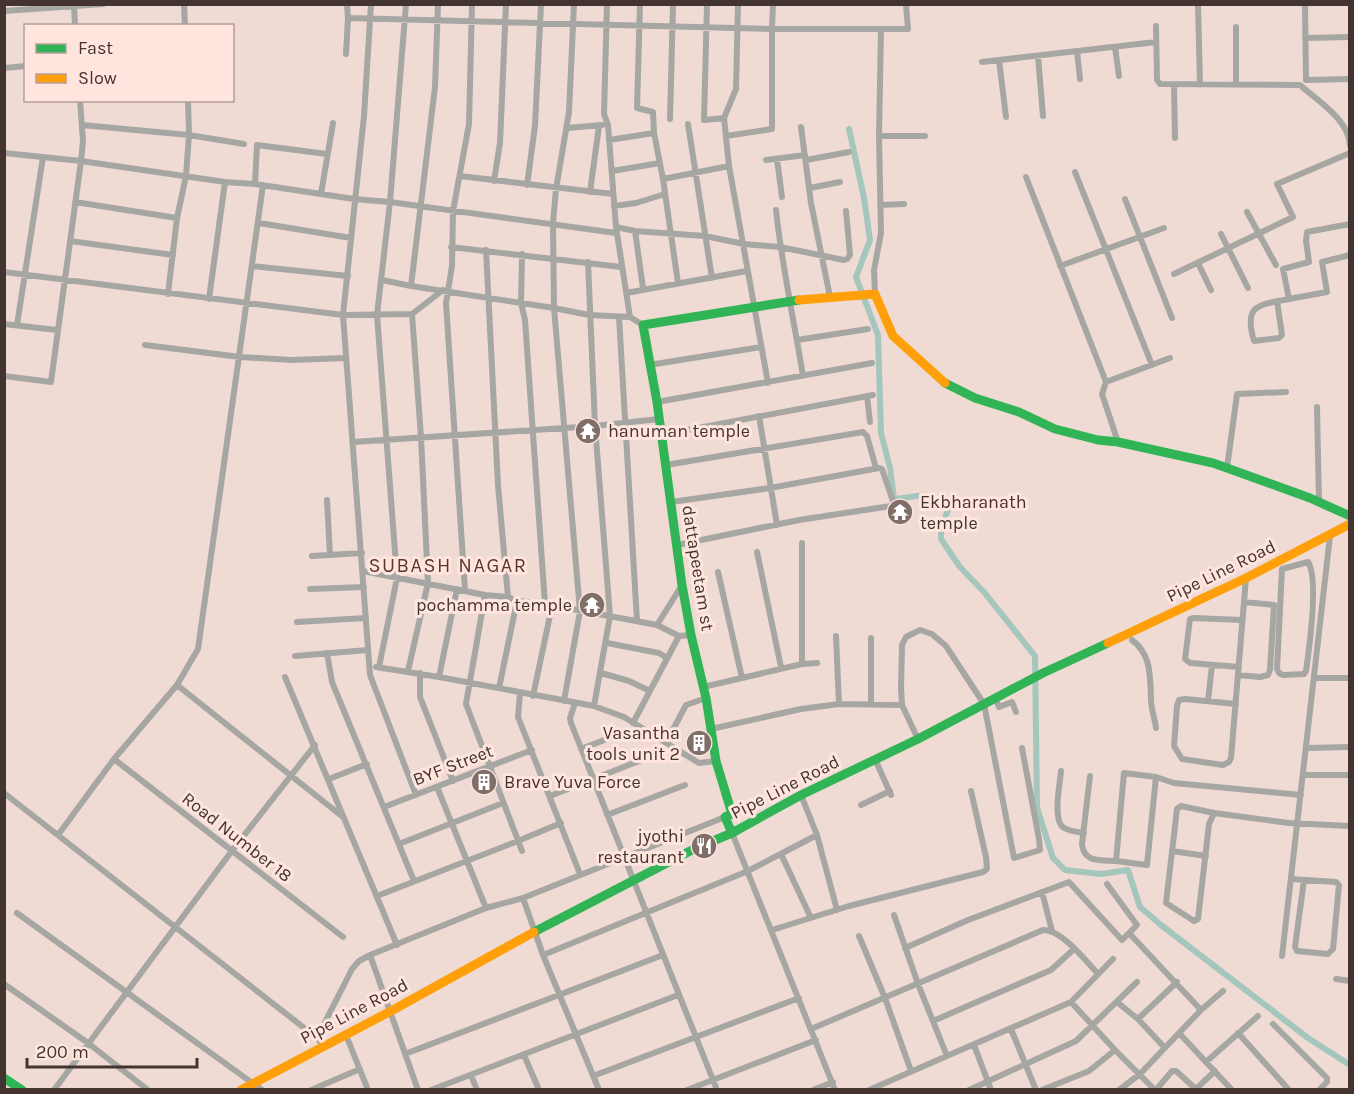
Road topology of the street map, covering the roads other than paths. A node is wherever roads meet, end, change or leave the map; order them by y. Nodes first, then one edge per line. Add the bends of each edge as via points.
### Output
1 (103, 4) edge
2 (184, 4) edge
3 (347, 4) edge
4 (371, 4) edge
5 (406, 4) edge
6 (438, 4) edge
7 (472, 4) edge
8 (506, 4) edge
9 (541, 4) edge
10 (574, 4) edge
11 (607, 4) edge
12 (640, 4) edge
13 (673, 4) edge
14 (707, 4) edge
15 (738, 4) edge
16 (773, 4) edge
17 (906, 4) edge
18 (1198, 4) edge
19 (1305, 4) edge
20 (74, 6) edge
21 (4, 11) edge
22 (348, 18) junction
23 (371, 18) junction
24 (406, 19) junction
25 (438, 20) junction
26 (471, 22) junction
27 (505, 22) junction
28 (541, 22) junction
29 (75, 24) edge
30 (185, 24) edge
31 (573, 24) junction
32 (639, 24) junction
33 (606, 26) junction
34 (672, 26) junction
35 (1156, 26) dead end
36 (706, 27) junction
37 (1236, 27) dead end
38 (737, 29) junction
39 (772, 29) junction
40 (881, 29) junction
41 (1350, 37) edge
42 (1305, 38) junction
43 (1156, 42) junction
44 (1114, 47) junction
45 (1077, 51) junction
46 (346, 54) dead end
47 (1038, 56) junction
48 (999, 60) junction
49 (982, 62) dead end
50 (24, 66) edge
51 (4, 68) edge
52 (1119, 76) dead end
53 (1080, 79) dead end
54 (1350, 79) edge
55 (1306, 80) junction
56 (1236, 83) junction
57 (1174, 85) junction
58 (1200, 85) junction
59 (1300, 85) junction
60 (80, 102) edge
61 (188, 102) edge
62 (1043, 116) dead end
63 (1006, 117) dead end
64 (670, 118) dead end
65 (724, 118) junction
66 (333, 123) dead end
67 (688, 124) dead end
68 (82, 125) junction
69 (608, 125) junction
70 (599, 126) junction
71 (801, 127) dead end
72 (567, 129) junction
73 (654, 133) junction
74 (189, 135) junction
75 (726, 136) junction
76 (879, 136) junction
77 (925, 136) dead end
78 (1175, 138) dead end
79 (609, 140) junction
80 (244, 144) dead end
81 (1350, 145) edge
82 (849, 152) dead end
83 (4, 153) edge
84 (1350, 153) edge
85 (327, 154) junction
86 (44, 157) junction
87 (806, 158) junction
88 (777, 159) junction
89 (766, 160) dead end
90 (81, 161) junction
91 (660, 163) junction
92 (729, 166) junction
93 (612, 171) junction
94 (1075, 172) dead end
95 (696, 174) junction
96 (186, 176) junction
97 (460, 176) junction
98 (1026, 177) dead end
99 (663, 179) junction
100 (494, 181) junction
101 (225, 182) junction
102 (840, 182) dead end
103 (255, 184) junction
104 (263, 185) junction
105 (527, 185) junction
106 (810, 188) junction
107 (556, 189) junction
108 (590, 192) junction
109 (321, 194) junction
110 (613, 194) junction
111 (665, 194) junction
112 (783, 197) dead end
113 (354, 199) junction
114 (1125, 199) dead end
115 (75, 202) junction
116 (390, 202) junction
117 (904, 204) dead end
118 (880, 205) junction
119 (614, 206) junction
120 (422, 207) junction
121 (776, 210) dead end
122 (453, 211) junction
123 (846, 211) dead end
124 (1247, 212) dead end
125 (177, 218) junction
126 (260, 223) junction
127 (553, 223) junction
128 (1349, 226) edge
129 (1164, 228) dead end
130 (616, 230) junction
131 (635, 231) junction
132 (670, 233) junction
133 (1260, 233) junction
134 (1221, 234) dead end
135 (705, 236) junction
136 (1140, 237) junction
137 (351, 238) junction
138 (70, 241) junction
139 (744, 244) junction
140 (451, 247) junction
141 (780, 247) junction
142 (1228, 248) junction
143 (486, 250) junction
144 (1107, 250) junction
145 (522, 254) junction
146 (820, 254) junction
147 (173, 255) junction
148 (1350, 255) edge
149 (554, 259) junction
150 (1310, 261) junction
151 (588, 262) junction
152 (1322, 262) junction
153 (1198, 263) junction
154 (1276, 265) dead end
155 (1060, 266) junction
156 (252, 267) junction
157 (621, 267) junction
158 (747, 271) junction
159 (4, 272) edge
160 (1174, 274) dead end
161 (24, 275) junction
162 (348, 276) junction
163 (712, 278) junction
164 (382, 280) junction
165 (65, 281) junction
166 (678, 283) junction
167 (411, 286) junction
168 (643, 288) junction
169 (1248, 288) dead end
170 (1211, 290) dead end
171 (445, 291) junction
172 (626, 293) junction
173 (168, 294) junction
174 (872, 295) junction
175 (830, 297) junction
176 (209, 299) junction
177 (489, 299) junction
178 (1289, 299) junction
179 (791, 301) junction
180 (1277, 301) junction
181 (521, 303) junction
182 (247, 304) junction
183 (753, 307) junction
184 (554, 308) junction
185 (412, 314) junction
186 (343, 315) junction
187 (377, 315) junction
188 (589, 315) junction
189 (619, 317) junction
190 (630, 317) junction
191 (1172, 318) dead end
192 (4, 324) edge
193 (17, 325) junction
194 (643, 325) junction
195 (868, 329) dead end
196 (57, 330) junction
197 (797, 340) junction
198 (145, 345) dead end
199 (761, 347) junction
200 (240, 357) junction
201 (346, 358) junction
202 (1170, 358) dead end
203 (872, 363) dead end
204 (649, 365) junction
205 (1152, 365) junction
206 (4, 376) edge
207 (803, 376) junction
208 (1106, 382) junction
209 (768, 383) junction
210 (1286, 392) dead end
211 (657, 402) junction
212 (1317, 407) dead end
213 (759, 416) junction
214 (659, 419) junction
215 (626, 422) junction
216 (870, 422) dead end
217 (595, 426) junction
218 (564, 427) junction
219 (533, 430) junction
220 (495, 433) junction
221 (453, 435) junction
222 (661, 435) junction
223 (421, 437) junction
224 (387, 439) junction
225 (353, 441) junction
226 (1118, 442) junction
227 (765, 450) junction
228 (666, 468) junction
229 (876, 468) junction
230 (1227, 468) junction
231 (771, 488) junction
232 (327, 500) dead end
233 (671, 502) junction
234 (1319, 502) junction
235 (1350, 516) edge
236 (1350, 524) edge
237 (777, 525) junction
238 (1330, 536) junction
239 (801, 543) dead end
240 (677, 545) junction
241 (757, 552) dead end
242 (362, 553) junction
243 (330, 555) junction
244 (312, 556) dead end
245 (363, 571) junction
246 (718, 572) dead end
247 (397, 578) junction
248 (1246, 578) junction
249 (428, 583) junction
250 (682, 585) junction
251 (364, 587) junction
252 (1313, 588) junction
253 (310, 589) dead end
254 (457, 589) junction
255 (1325, 589) junction
256 (465, 590) junction
257 (485, 595) junction
258 (508, 597) junction
259 (517, 602) junction
260 (1244, 602) junction
261 (548, 605) junction
262 (580, 611) junction
263 (610, 616) junction
264 (366, 618) junction
265 (638, 621) junction
266 (1242, 621) junction
267 (297, 622) dead end
268 (657, 625) junction
269 (679, 636) junction
270 (691, 636) junction
271 (836, 636) dead end
272 (871, 638) dead end
273 (1131, 640) dead end
274 (607, 643) junction
275 (368, 650) junction
276 (327, 652) junction
277 (1308, 655) junction
278 (295, 656) dead end
279 (1317, 656) junction
280 (667, 658) junction
281 (817, 663) dead end
282 (802, 664) junction
283 (1212, 665) junction
284 (369, 666) junction
285 (379, 667) junction
286 (781, 667) junction
287 (1239, 667) junction
288 (408, 671) junction
289 (601, 673) junction
290 (420, 674) junction
291 (1238, 675) junction
292 (285, 676) dead end
293 (439, 676) junction
294 (742, 678) junction
295 (1315, 678) junction
296 (1350, 678) edge
297 (468, 682) junction
298 (177, 685) junction
299 (704, 687) junction
300 (499, 688) junction
301 (650, 691) junction
302 (520, 693) junction
303 (1002, 694) junction
304 (533, 696) junction
305 (706, 698) junction
306 (564, 701) junction
307 (1208, 701) junction
308 (575, 703) junction
309 (839, 704) junction
310 (871, 704) junction
311 (984, 704) junction
312 (1236, 704) junction
313 (902, 705) junction
314 (594, 706) junction
315 (1016, 712) dead end
316 (633, 723) junction
317 (1156, 728) dead end
318 (711, 729) junction
319 (612, 737) dead end
320 (918, 739) junction
321 (666, 743) junction
322 (315, 745) junction
323 (1350, 747) edge
324 (1022, 748) dead end
325 (1307, 748) junction
326 (580, 749) junction
327 (532, 750) junction
328 (114, 759) junction
329 (644, 759) dead end
330 (875, 759) junction
331 (716, 761) junction
332 (367, 764) junction
333 (490, 767) junction
334 (1061, 771) dead end
335 (1303, 775) junction
336 (1350, 775) edge
337 (289, 776) junction
338 (1090, 776) dead end
339 (1156, 777) junction
340 (329, 778) junction
341 (592, 779) junction
342 (453, 781) junction
343 (685, 785) dead end
344 (437, 787) junction
345 (971, 791) dead end
346 (4, 793) edge
347 (416, 795) junction
348 (801, 795) junction
349 (1301, 795) junction
350 (550, 796) junction
351 (503, 803) junction
352 (861, 805) dead end
353 (384, 807) junction
354 (1214, 813) junction
355 (607, 815) junction
356 (729, 816) junction
357 (343, 817) junction
358 (561, 822) junction
359 (451, 823) junction
360 (1298, 824) junction
361 (1350, 826) edge
362 (732, 833) junction
363 (1083, 833) junction
364 (817, 835) junction
365 (58, 836) junction
366 (518, 841) junction
367 (399, 844) junction
368 (522, 851) dead end
369 (1172, 851) junction
370 (231, 852) junction
371 (781, 854) junction
372 (623, 856) junction
373 (1206, 856) junction
374 (466, 860) junction
375 (1116, 861) junction
376 (748, 871) junction
377 (580, 874) junction
378 (1291, 879) junction
379 (1304, 880) junction
380 (414, 881) junction
381 (632, 881) junction
382 (1107, 884) dead end
383 (1042, 892) junction
384 (377, 896) junction
385 (523, 898) junction
386 (486, 908) junction
387 (837, 910) junction
388 (17, 913) dead end
389 (646, 914) junction
390 (894, 915) dead end
391 (811, 918) junction
392 (176, 927) junction
393 (772, 930) junction
394 (535, 931) junction
395 (1052, 931) junction
396 (1129, 933) junction
397 (859, 936) dead end
398 (343, 937) dead end
399 (397, 945) junction
400 (905, 948) junction
401 (1074, 949) junction
402 (370, 955) junction
403 (543, 955) junction
404 (663, 955) junction
405 (1282, 956) dead end
406 (1113, 959) dead end
407 (1098, 974) junction
408 (1336, 979) dead end
409 (1350, 981) edge
410 (1137, 982) dead end
411 (1177, 982) junction
412 (4, 984) edge
413 (918, 984) junction
414 (1223, 991) dead end
415 (126, 992) junction
416 (560, 994) junction
417 (678, 995) junction
418 (799, 998) junction
419 (885, 998) junction
420 (1071, 1002) junction
421 (1117, 1002) junction
422 (1201, 1010) junction
423 (392, 1011) junction
424 (1257, 1016) dead end
425 (1138, 1019) junction
426 (933, 1021) junction
427 (1273, 1024) dead end
428 (1092, 1026) junction
429 (811, 1029) junction
430 (1011, 1029) junction
431 (1179, 1033) junction
432 (1238, 1033) junction
433 (346, 1035) junction
434 (577, 1035) junction
435 (696, 1037) junction
436 (317, 1038) junction
437 (816, 1040) junction
438 (88, 1043) junction
439 (974, 1045) junction
440 (324, 1046) junction
441 (1165, 1048) junction
442 (1115, 1050) junction
443 (405, 1054) junction
444 (524, 1055) junction
445 (947, 1056) junction
446 (1207, 1061) junction
447 (1025, 1064) junction
448 (360, 1069) junction
449 (911, 1071) junction
450 (1215, 1071) junction
451 (471, 1074) junction
452 (1140, 1074) junction
453 (593, 1076) junction
454 (4, 1078) edge
455 (713, 1080) junction
456 (253, 1082) junction
457 (833, 1082) junction
458 (988, 1082) junction
459 (695, 1088) edge
460 (22, 1089) edge
461 (54, 1089) edge
462 (147, 1089) edge
463 (241, 1089) edge
464 (262, 1089) edge
465 (311, 1089) edge
466 (368, 1089) edge
467 (418, 1089) edge
468 (431, 1089) edge
469 (477, 1089) edge
470 (539, 1089) edge
471 (599, 1089) edge
472 (717, 1089) edge
473 (813, 1089) edge
474 (836, 1089) edge
475 (869, 1089) edge
476 (969, 1089) edge
477 (991, 1089) edge
478 (1036, 1089) edge
479 (1042, 1089) edge
480 (1119, 1089) edge
481 (1155, 1089) edge
482 (1196, 1089) edge
483 (1232, 1089) edge
484 (1289, 1089) edge
485 (1319, 1089) edge

1 - 20 street
2 - 30 street
3 - 22 street
4 - 23 street
5 - 24 street
6 - 25 street
7 - 26 street
8 - 27 street
9 - 28 street
10 - 31 street
11 - 33 street
12 - 32 street
13 - 34 street
14 - 36 street
15 - 38 street
16 - 39 street
17 - 40 street via 908,29
18 - 58 street
19 - 42 street
20 - 21 street
20 - 29 street
22 - 23 street
22 - 46 street
23 - 24 street
23 - 113 street
24 - 25 street
24 - 116 street
25 - 26 street
25 - 120 street
26 - 27 street
26 - 97 street via 469,124
27 - 28 street
27 - 100 street via 500,143
28 - 31 street
28 - 105 street via 536,126
31 - 33 street
31 - 72 street
32 - 33 street
32 - 34 street
32 - 73 street via 637,108 653,112
33 - 69 street via 604,114
34 - 36 street
34 - 64 street
35 - 43 street
36 - 38 street
36 - 65 street via 704,120
37 - 56 street
38 - 39 street
38 - 65 street via 736,89
39 - 40 street
39 - 75 street via 772,129
40 - 76 street
41 - 42 street
42 - 55 street
43 - 44 street
43 - 57 street via 1157,80 1162,85
44 - 45 street
44 - 52 street
45 - 47 street
45 - 53 street
47 - 48 street
47 - 62 street
48 - 49 street
48 - 63 street
50 - 51 street
54 - 55 street
55 - 59 street
56 - 58 street
56 - 59 street
57 - 58 street
57 - 78 street
59 - 81 street via 1341,122 1349,134
60 - 68 street
61 - 74 street
65 - 75 street
66 - 85 street
67 - 95 street
68 - 74 street
68 - 90 street
69 - 70 street
69 - 79 street
70 - 72 street
70 - 108 street
71 - 87 street
72 - 107 street
73 - 79 street
73 - 91 street
74 - 80 street
74 - 96 street
75 - 92 street
76 - 77 street
76 - 118 street
79 - 93 street
82 - 87 street
83 - 86 street
84 - 133 street via 1277,184 1293,217
85 - 103 street via 257,145
85 - 109 street
86 - 90 street
86 - 161 street
87 - 88 street
87 - 106 street
88 - 89 street
88 - 112 street
90 - 96 street
90 - 115 street
91 - 93 street
91 - 99 street
92 - 95 street
92 - 139 street
93 - 110 street
94 - 144 street
95 - 99 street
95 - 135 street
96 - 101 street
96 - 125 street
97 - 100 street
97 - 122 street
98 - 155 street
99 - 111 street
100 - 105 street
101 - 103 street
101 - 176 street
102 - 106 street
103 - 104 street
104 - 109 street
104 - 126 street
105 - 107 street
106 - 146 street
107 - 108 street
107 - 127 street
108 - 110 street
109 - 113 street
110 - 119 street
111 - 119 street
111 - 132 street
113 - 116 street
113 - 137 street
114 - 136 street
115 - 125 street
115 - 138 street
116 - 120 street
116 - 164 street
117 - 118 street
118 - 174 street via 881,233
119 - 130 street
120 - 122 street
120 - 167 street
121 - 141 street
122 - 127 street
122 - 140 street
123 - 146 street via 849,257 844,260
124 - 133 street
125 - 147 street
126 - 137 street
126 - 156 street
127 - 130 street
127 - 149 street
128 - 150 street via 1308,231
129 - 136 street
130 - 131 street
130 - 157 street
131 - 132 street
131 - 168 street
132 - 135 street
132 - 166 street
133 - 142 street
133 - 154 street
134 - 142 street
135 - 139 street
135 - 163 street
136 - 144 street
136 - 191 street
137 - 162 street
138 - 147 street
138 - 165 street
139 - 141 street
139 - 158 street
140 - 143 street
140 - 171 street via 452,266
141 - 146 street
141 - 179 street
142 - 153 street
142 - 169 street
143 - 145 street
143 - 177 street
144 - 155 street
144 - 205 street
145 - 149 street
145 - 181 street
146 - 175 street
147 - 173 street
148 - 152 street
149 - 151 street
149 - 184 street
150 - 152 street
150 - 178 street via 1283,269
151 - 157 street
151 - 188 street
152 - 178 street via 1327,292
153 - 160 street
153 - 170 street
155 - 208 street
156 - 162 street
156 - 182 street
157 - 172 street
158 - 163 street
158 - 183 street
159 - 161 street
161 - 165 street
161 - 193 street
162 - 186 street
163 - 166 street
164 - 167 street
164 - 187 street
165 - 173 street
165 - 196 street
166 - 168 street
167 - 171 street
168 - 172 street
171 - 177 street
171 - 185 street
171 - 221 street
172 - 190 street
173 - 176 street
174 - 175 street
174 - 226 street via 893,336 942,382 1055,429
175 - 179 street
176 - 182 street
177 - 181 street
177 - 220 street
178 - 180 street
179 - 183 street
179 - 197 street
180 - 180 street via 1260,304 1250,318 1254,341 1282,335
181 - 184 street
181 - 219 street
182 - 186 street
182 - 200 street
183 - 194 street
183 - 199 street
184 - 188 street
184 - 218 street
185 - 187 street
185 - 223 street
186 - 187 street
186 - 201 street
187 - 224 street
188 - 189 street
188 - 217 street
189 - 190 street
189 - 215 street
190 - 194 street
192 - 193 street
193 - 196 street
194 - 204 street, dattapeetam st
195 - 197 street
196 - 206 street via 51,382
197 - 207 street
198 - 200 street
199 - 204 street
199 - 209 street
200 - 201 street
200 - 298 street via 201,637 193,660
201 - 225 street
202 - 205 street
203 - 207 street
204 - 211 street, dattapeetam st
205 - 208 street
207 - 209 street
208 - 226 street via 1102,394
209 - 211 street
210 - 230 street via 1237,394
211 - 214 street, dattapeetam st
212 - 234 street
213 - 216 street via 870,395
213 - 222 street
213 - 227 street
214 - 215 street
214 - 222 street, dattapeetam st
215 - 217 street
215 - 265 street
217 - 218 street
217 - 263 street
218 - 219 street
218 - 262 street
219 - 220 street
219 - 261 street
220 - 221 street
220 - 258 street
221 - 223 street
221 - 256 street
222 - 228 street, dattapeetam st
223 - 224 street
223 - 249 street
224 - 225 street
224 - 247 street
225 - 242 street
226 - 230 street
227 - 228 street
227 - 229 street via 863,432
227 - 231 street
228 - 233 street, dattapeetam st
229 - 231 street
229 - 237 street via 882,469 893,505
230 - 234 street
231 - 233 street
231 - 237 street
232 - 243 street
233 - 240 street, dattapeetam st
234 - 235 street
236 - 238 street, Pipe Line Road
237 - 240 street
238 - 248 street, Pipe Line Road
238 - 255 street
239 - 282 street
240 - 250 street, dattapeetam st
241 - 286 street
242 - 243 street
242 - 245 street
243 - 244 street
245 - 247 street
245 - 251 street
246 - 294 street
247 - 249 street
247 - 285 street
248 - 260 street
248 - 303 street, Pipe Line Road
249 - 254 street
249 - 288 street
250 - 268 street
250 - 270 street, dattapeetam st
251 - 253 street
251 - 264 street
252 - 255 street
252 - 277 street
252 - 277 street via 1308,562 1282,569 1279,673 1304,674
254 - 256 street
254 - 293 street
255 - 279 street
256 - 257 street
257 - 258 street
257 - 297 street
258 - 259 street
259 - 261 street
259 - 300 street
260 - 266 street
260 - 291 street via 1274,605 1270,670 1264,677
261 - 262 street
261 - 304 street
262 - 263 street
262 - 306 street
263 - 265 street
263 - 274 street
264 - 267 street
264 - 275 street
265 - 268 street
266 - 283 street via 1190,620 1185,659
266 - 287 street
268 - 269 street
269 - 270 street
269 - 280 street
270 - 299 street, dattapeetam st
271 - 309 street
272 - 310 street
273 - 317 street via 1148,659
274 - 280 street
274 - 289 street
275 - 276 street
275 - 284 street
276 - 278 street
276 - 332 street via 332,682
277 - 279 street
279 - 295 street
280 - 301 street
281 - 282 street
282 - 286 street
283 - 287 street
283 - 307 street
284 - 285 street
284 - 347 street
285 - 288 street
286 - 294 street
287 - 291 street
288 - 290 street
289 - 301 street
289 - 314 street
290 - 293 street
290 - 342 street via 420,697
291 - 312 street
292 - 322 street
293 - 297 street
294 - 299 street
295 - 296 street
295 - 325 street
297 - 300 street
297 - 333 street via 466,704
298 - 328 street
298 - 337 street
299 - 305 street, dattapeetam st
300 - 302 street
301 - 316 street
302 - 304 street
302 - 327 street via 518,717
303 - 311 street, Pipe Line Road
303 - 315 street via 1006,705 1014,703
304 - 306 street
305 - 318 street, dattapeetam st
305 - 321 street via 686,705
306 - 308 street
307 - 312 street
307 - 312 street via 1179,700 1174,746 1182,759 1222,765 1229,762
308 - 314 street
308 - 326 street via 570,723
309 - 310 street
309 - 318 street
310 - 313 street
311 - 313 street via 946,646 920,630 902,645
311 - 320 street, Pipe Line Road
311 - 324 street via 1014,858 1040,850
313 - 320 street
314 - 316 street
316 - 321 street
318 - 331 street, dattapeetam st
319 - 326 street
320 - 330 street, Pipe Line Road
321 - 331 street via 699,763
322 - 337 street
322 - 340 street
323 - 325 street
325 - 335 street
326 - 341 street
327 - 333 street, BYF Street
327 - 350 street
328 - 365 street
328 - 370 street, Road Number 18
329 - 341 street
330 - 348 street, Pipe Line Road
330 - 352 street via 890,793
331 - 356 street, dattapeetam st
332 - 340 street
332 - 353 street
333 - 342 street, BYF Street
333 - 351 street
334 - 363 street via 1057,809 1060,824
335 - 336 street
335 - 349 street
337 - 357 street
337 - 370 street
338 - 363 street
339 - 349 street via 1174,783
339 - 375 street via 1147,865
339 - 375 street via 1124,773
340 - 357 street
341 - 350 street
341 - 355 street
342 - 344 street, BYF Street
343 - 355 street
344 - 347 street, BYF Street
344 - 359 street
345 - 387 street via 988,864 983,872
346 - 365 street
347 - 353 street, BYF Street
348 - 362 street, Pipe Line Road
348 - 364 street
349 - 360 street
350 - 358 street
351 - 359 street
351 - 366 street
353 - 367 street
354 - 360 street
354 - 369 street via 1179,806
354 - 373 street
355 - 372 street
356 - 362 street, dattapeetam st
356 - 372 street
357 - 384 street
358 - 366 street
358 - 377 street
359 - 367 street
359 - 374 street
360 - 361 street
360 - 378 street
362 - 376 street
362 - 381 street, Pipe Line Road
363 - 375 street via 1086,857
364 - 371 street
364 - 387 street
365 - 392 street
366 - 368 street
366 - 374 street
367 - 380 street
369 - 373 street
369 - 373 street via 1166,903 1194,921 1198,919
370 - 392 street
370 - 398 street, Road Number 18
371 - 376 street
371 - 391 street
372 - 377 street
372 - 381 street
374 - 380 street
374 - 386 street
376 - 389 street
376 - 393 street
377 - 385 street
378 - 379 street
378 - 405 street
379 - 379 street via 1339,885 1333,949 1328,954 1297,951 1295,947
380 - 384 street
381 - 389 street
381 - 394 street, Pipe Line Road
382 - 396 street via 1137,925
383 - 395 street
383 - 396 street via 1069,882 1122,939
383 - 400 street
384 - 399 street
385 - 386 street
385 - 394 street
386 - 399 street
387 - 391 street
388 - 415 street
389 - 403 street
389 - 404 street
390 - 400 street
391 - 393 street
392 - 415 street
392 - 436 street
393 - 418 street
394 - 403 street
394 - 423 street, Pipe Line Road
395 - 401 street
395 - 413 street via 1043,930
396 - 411 street
397 - 419 street
399 - 402 street
400 - 413 street
401 - 407 street
401 - 426 street via 1051,970
402 - 423 street
402 - 436 street via 352,969
403 - 416 street
404 - 416 street
404 - 417 street
406 - 407 street
407 - 420 street
408 - 409 street
410 - 421 street
411 - 422 street
411 - 425 street
412 - 438 street
413 - 419 street
413 - 426 street
414 - 422 street
415 - 438 street
415 - 456 street
416 - 434 street
416 - 443 street
417 - 434 street
417 - 435 street
418 - 429 street
418 - 435 street
419 - 429 street
419 - 449 street
420 - 428 street
420 - 430 street
421 - 425 street
421 - 428 street
422 - 431 street
423 - 433 street, Pipe Line Road
423 - 443 street
424 - 432 street
425 - 441 street
426 - 445 street
427 - 485 street via 1326,1076 1327,1082
428 - 442 street
428 - 447 street via 1076,1041
429 - 437 street
430 - 439 street
430 - 447 street
431 - 441 street
431 - 446 street
432 - 446 street
432 - 484 street
433 - 440 street, Pipe Line Road
433 - 448 street
434 - 444 street
434 - 453 street
435 - 453 street
435 - 455 street
436 - 440 street
437 - 455 street
437 - 457 street
438 - 461 street
438 - 462 street
439 - 445 street
439 - 458 street
440 - 456 street, Pipe Line Road
441 - 452 street
442 - 452 street
442 - 479 street via 1089,1071
443 - 467 street
444 - 451 street
444 - 470 street
445 - 449 street
446 - 450 street
447 - 458 street
447 - 478 street
448 - 465 street
448 - 466 street
449 - 475 street
450 - 482 street
450 - 483 street
451 - 468 street
451 - 469 street
452 - 480 street
452 - 481 street
453 - 471 street
454 - 460 street
455 - 459 street
455 - 472 street
456 - 463 street, Pipe Line Road
456 - 464 street
457 - 473 street
457 - 474 street
458 - 476 street
458 - 477 street
481 - 482 street via 1174,1070

